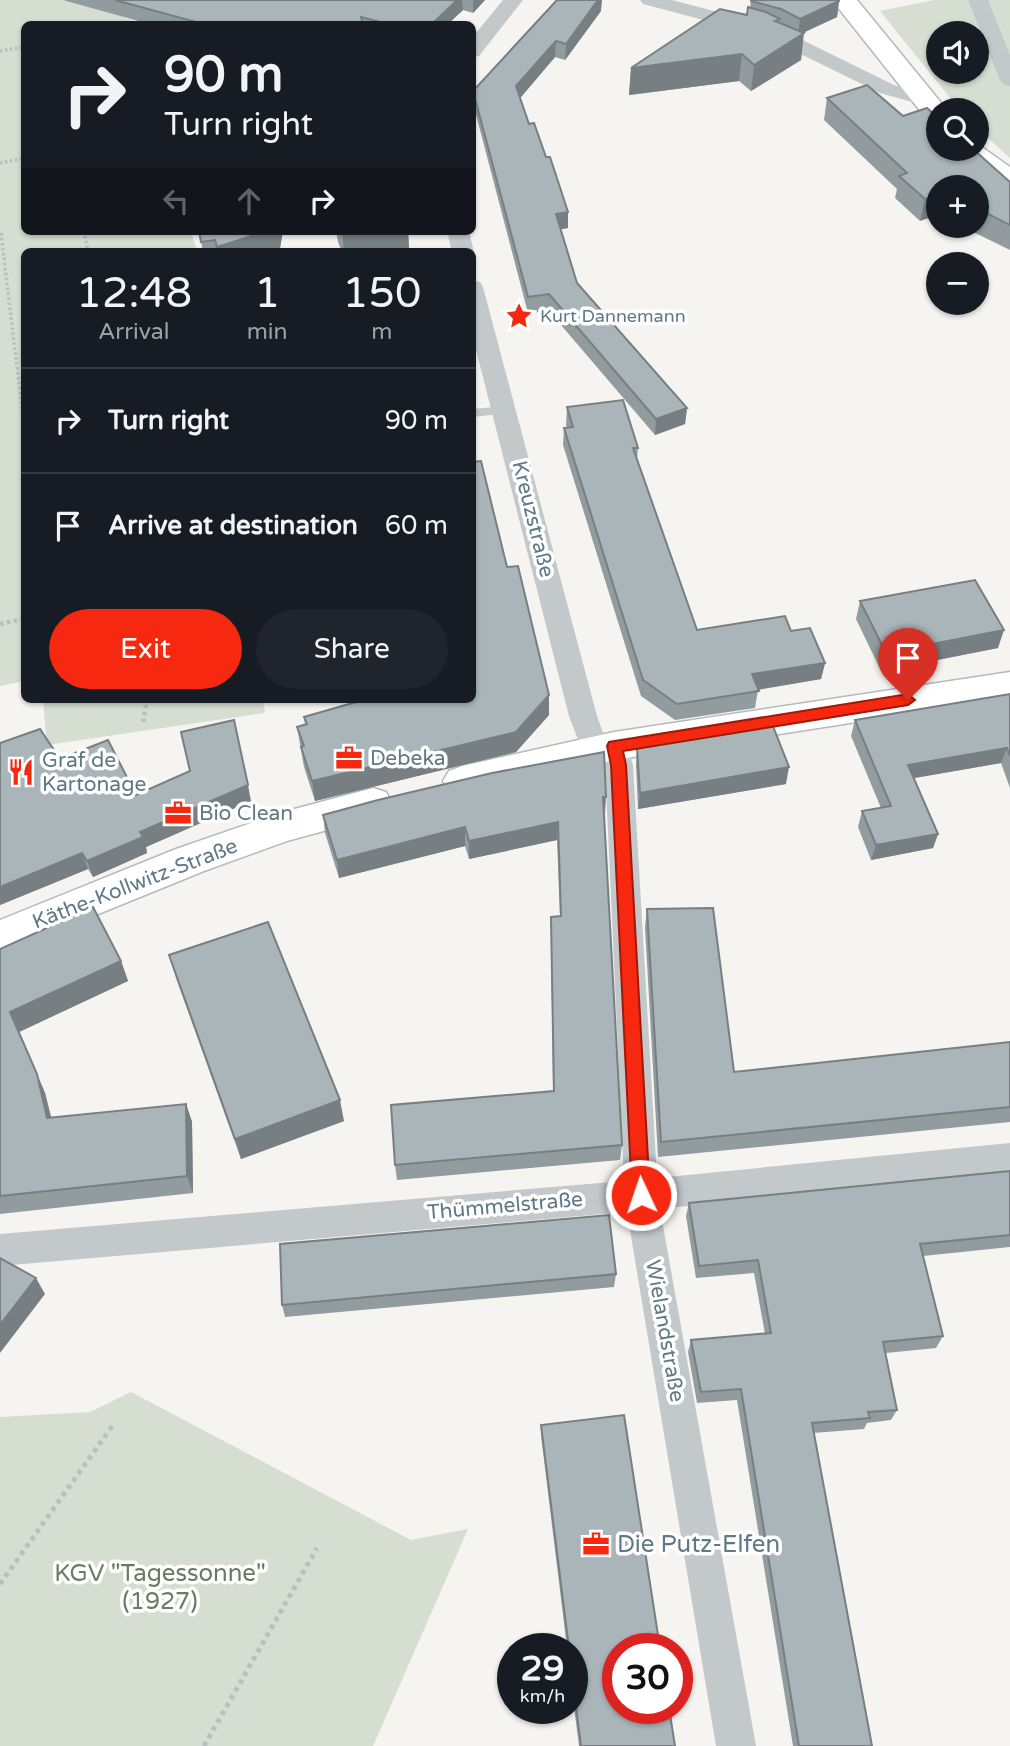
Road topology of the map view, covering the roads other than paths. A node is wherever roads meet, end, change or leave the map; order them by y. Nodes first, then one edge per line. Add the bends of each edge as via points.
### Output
1 (513, 0) edge
2 (650, 0) edge
3 (844, 0) edge
4 (978, 0) edge
5 (476, 47) edge
6 (1010, 80) edge
7 (926, 101) edge
8 (926, 105) edge
9 (984, 161) edge
10 (1010, 180) edge
11 (476, 301) edge
12 (506, 410) junction
13 (476, 413) edge
14 (1010, 685) edge
15 (605, 748) junction
16 (0, 937) edge
17 (1010, 1158) edge
18 (641, 1195) junction
19 (0, 1250) edge
20 (736, 1746) edge

1 - 5 street
2 - 8 street via 771,32
3 - 7 street
4 - 6 street
9 - 10 street
11 - 12 street, Kreuzstraße
12 - 13 lane
12 - 15 street, Kreuzstraße via 583,716
14 - 15 street, Käthe-Kollwitz-Straße
15 - 16 street, Käthe-Kollwitz-Straße via 283,827
15 - 18 street, Wielandstraße via 619,765
17 - 18 street, Thümmelstraße
18 - 19 street, Thümmelstraße
18 - 20 street, Wielandstraße

